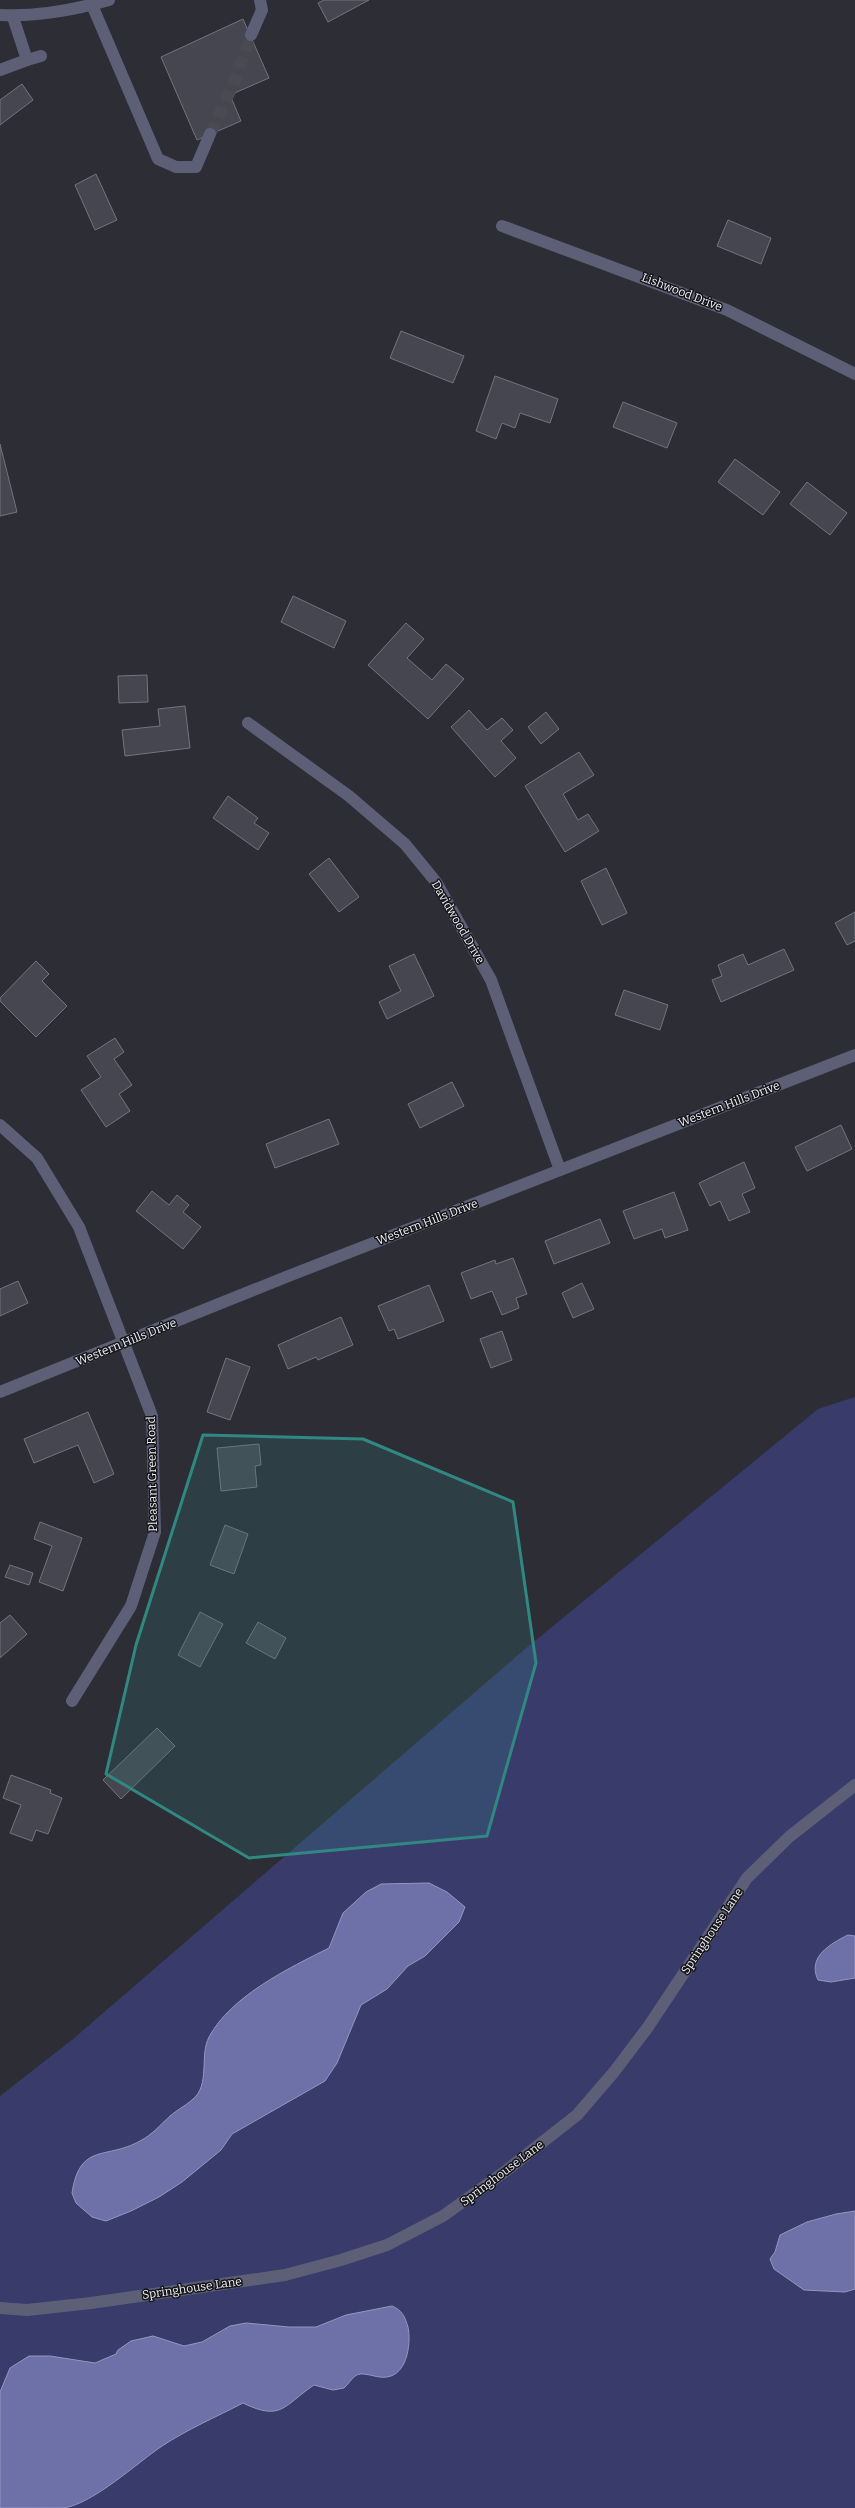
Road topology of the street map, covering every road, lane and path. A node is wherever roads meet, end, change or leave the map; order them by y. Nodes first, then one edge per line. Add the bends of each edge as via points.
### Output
1 (109, 0) edge
2 (260, 0) edge
3 (92, 5) junction
4 (0, 15) edge
5 (13, 17) junction
6 (251, 35) tunnel mouth
7 (41, 56) dead end
8 (26, 60) junction
9 (0, 70) edge
10 (210, 134) tunnel mouth
11 (502, 226) dead end
12 (855, 374) edge
13 (248, 722) dead end
14 (855, 1055) edge
15 (0, 1125) edge
16 (560, 1170) junction
17 (123, 1343) junction
18 (0, 1392) edge
19 (72, 1700) dead end
20 (855, 1786) edge
21 (0, 2308) edge

1 - 3 street
2 - 6 street via 262,10
3 - 5 street via 47,14
3 - 10 street via 158,159 176,167 196,167
4 - 5 street
5 - 8 street
7 - 8 street
8 - 9 street
11 - 12 street, Lishwood Drive via 720,307
13 - 16 street, Davidwood Drive via 349,796 405,844 436,882 491,980
14 - 16 street, Western Hills Drive
15 - 17 street, Pleasant Green Road via 37,1158 79,1227
16 - 17 street, Western Hills Drive
17 - 18 street, Western Hills Drive
17 - 19 street, Pleasant Green Road via 152,1416 155,1532 131,1606
20 - 21 street, Springhouse Lane via 788,1837 747,1878 648,2027 577,2115 443,2216 387,2245 285,2275 91,2303 27,2310

